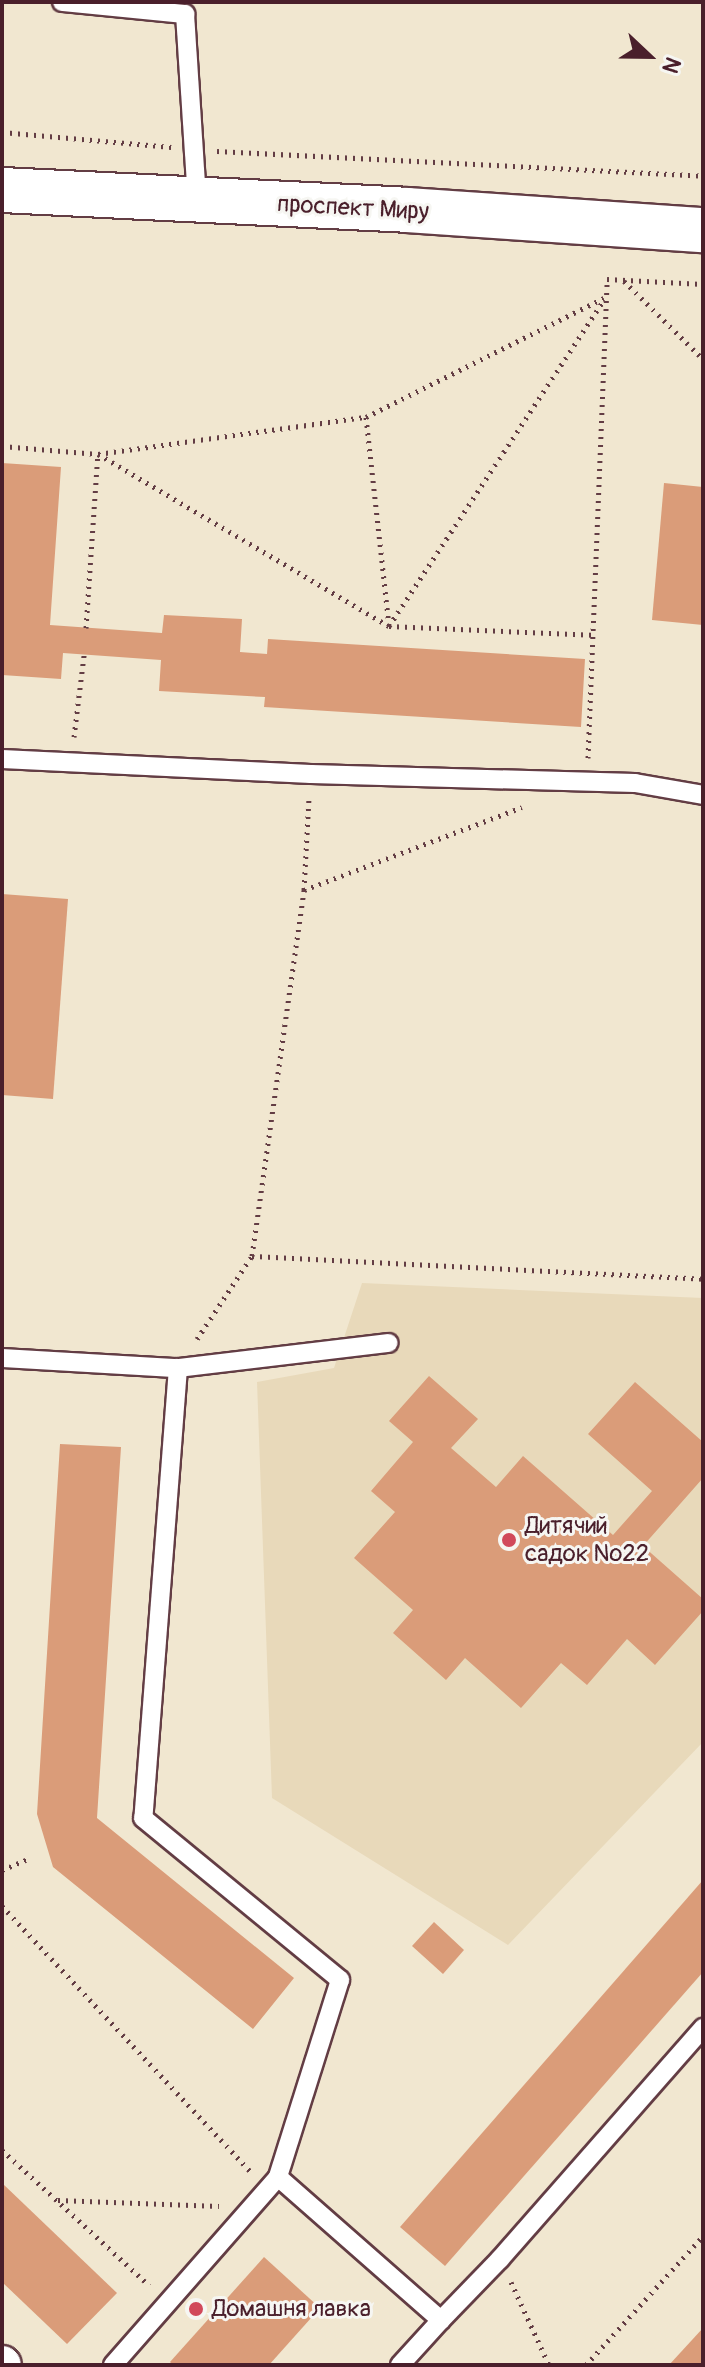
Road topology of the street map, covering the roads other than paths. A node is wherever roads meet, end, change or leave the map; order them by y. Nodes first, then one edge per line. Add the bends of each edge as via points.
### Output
1 (62, 2) edge
2 (2, 190) edge
3 (197, 200) junction
4 (703, 230) edge
5 (2, 759) edge
6 (703, 795) edge
7 (389, 1343) dead end
8 (2, 1358) edge
9 (178, 1368) junction
10 (703, 2028) edge
11 (272, 2184) junction
12 (441, 2320) junction
13 (113, 2365) edge
14 (400, 2365) edge

1 - 3 lane via 185,14
2 - 3 main road, проспект Миру
3 - 4 main road, проспект Миру
5 - 6 lane via 635,783
7 - 9 lane
8 - 9 lane
9 - 11 lane via 143,1818 340,1980
10 - 12 lane
11 - 12 lane
11 - 13 lane
12 - 14 lane

